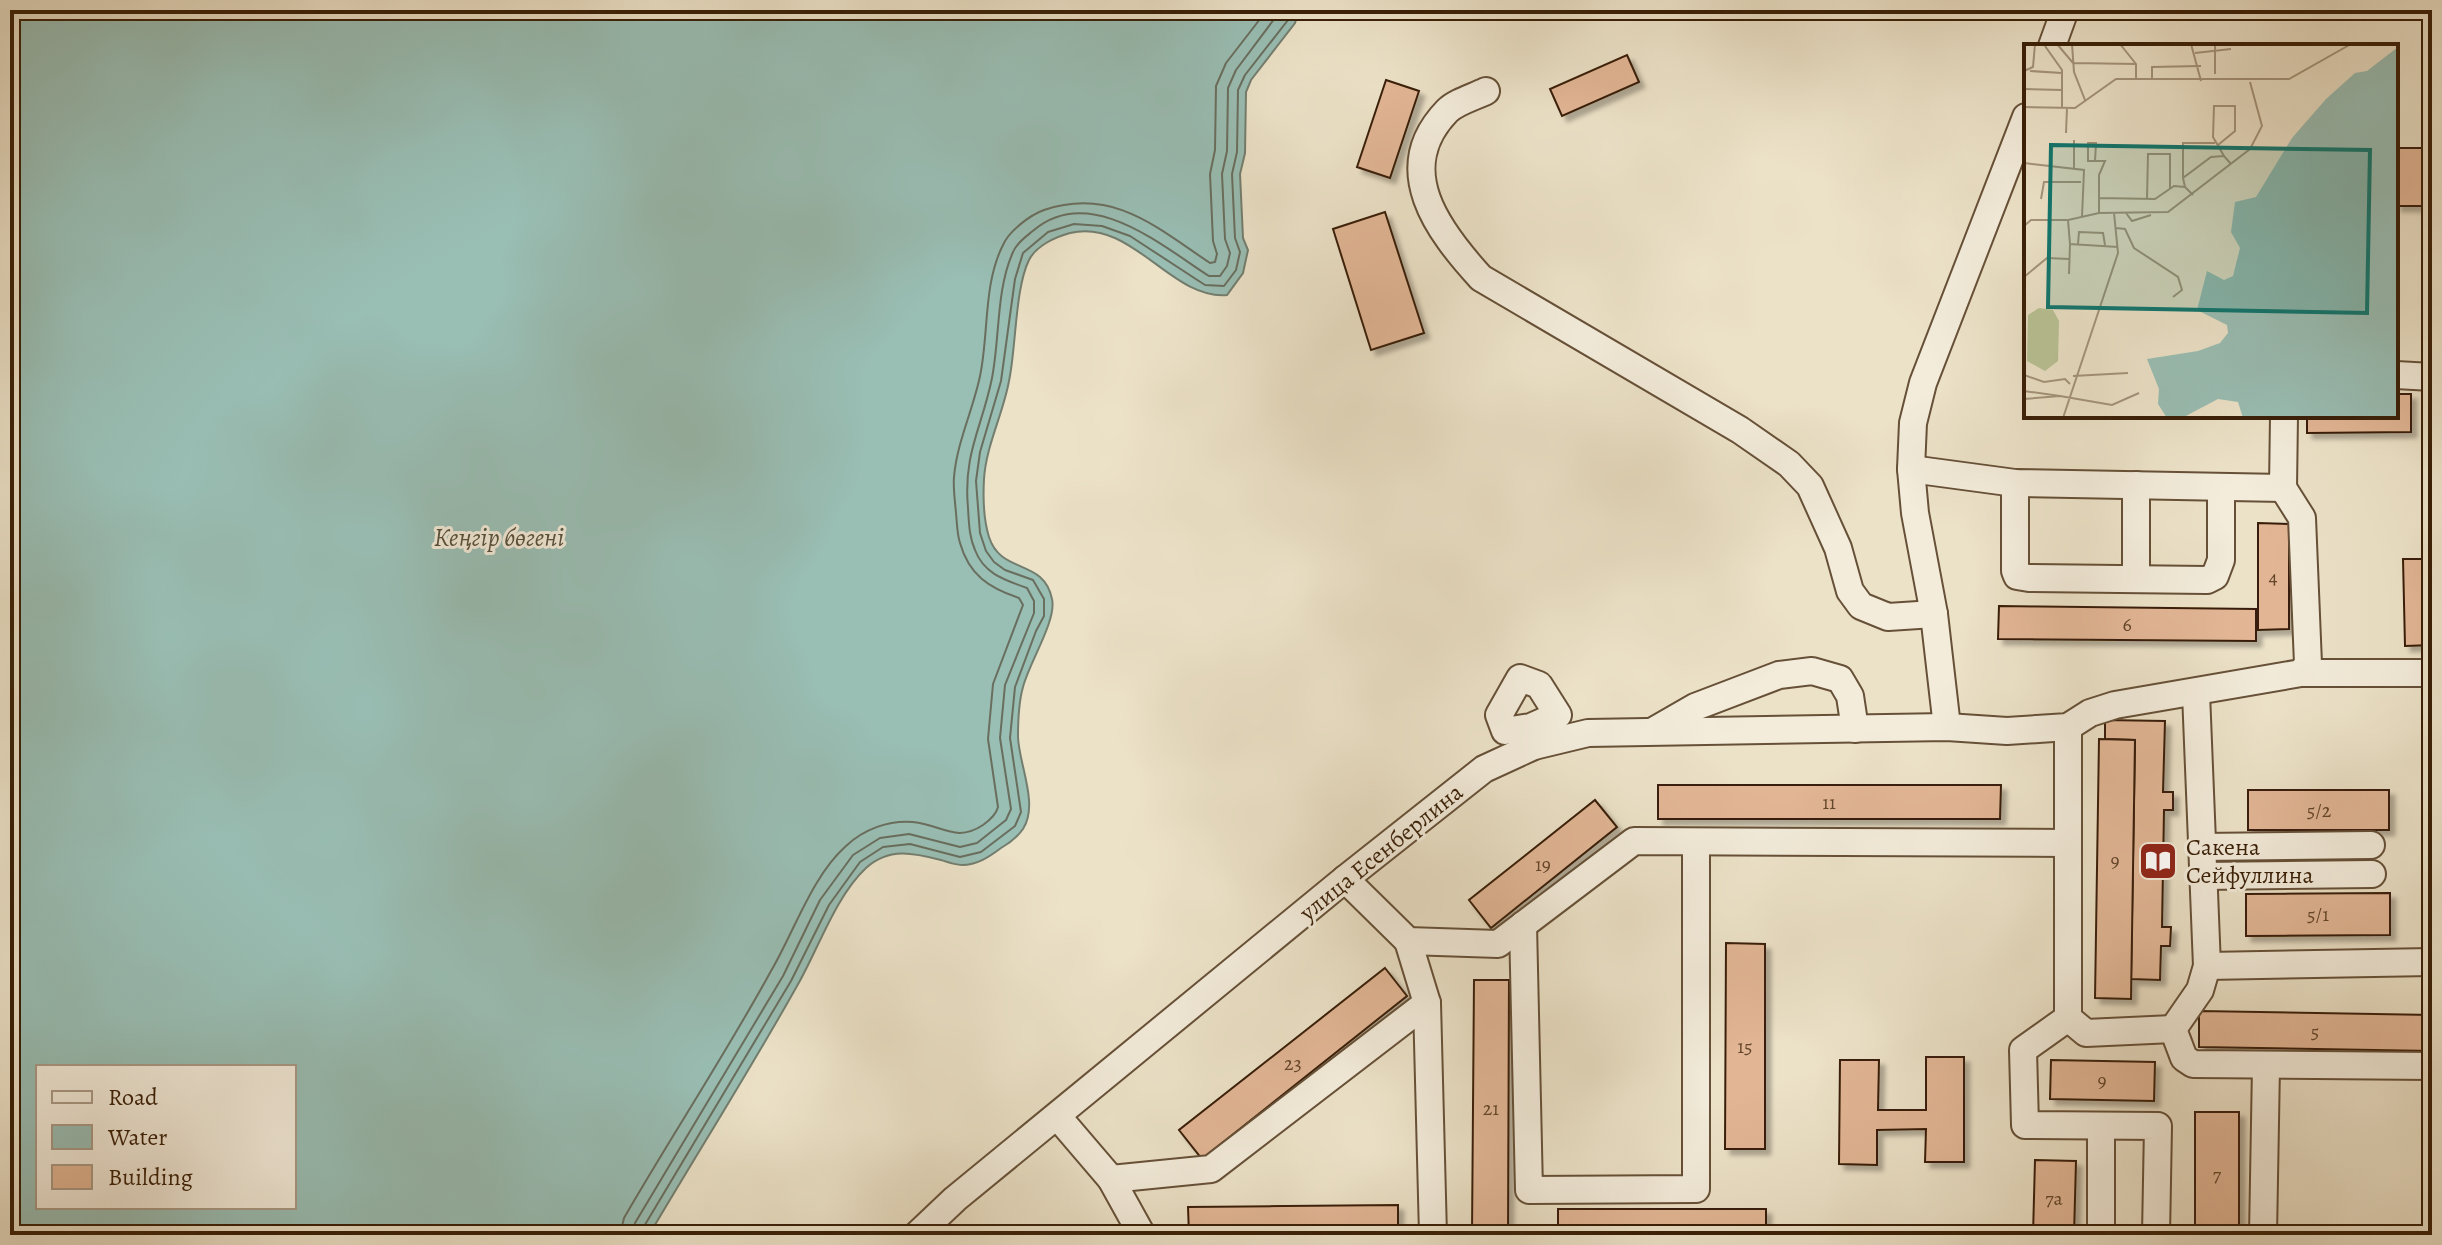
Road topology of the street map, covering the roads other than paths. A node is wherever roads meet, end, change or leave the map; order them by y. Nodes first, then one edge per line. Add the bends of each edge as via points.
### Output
1 (2065, 10) edge
2 (2053, 44) edge
3 (1486, 91) dead end
4 (2024, 122) edge
5 (2398, 375) edge
6 (2432, 377) edge
7 (2284, 418) edge
8 (1911, 469) junction
9 (2015, 483) junction
10 (2136, 485) junction
11 (2221, 487) junction
12 (2283, 488) junction
13 (2136, 579) junction
14 (1934, 614) junction
15 (2301, 673) junction
16 (2432, 673) edge
17 (2196, 693) junction
18 (1947, 727) junction
19 (2068, 727) junction
20 (1855, 729) junction
21 (1651, 732) junction
22 (1696, 842) junction
23 (2068, 843) junction
24 (2371, 845) dead end
25 (2201, 847) junction
26 (2372, 874) dead end
27 (2203, 876) junction
28 (1345, 879) junction
29 (1523, 925) junction
30 (1408, 941) junction
31 (2432, 962) edge
32 (2207, 966) junction
33 (1427, 1003) junction
34 (2068, 1018) junction
35 (2173, 1029) junction
36 (2266, 1066) junction
37 (2432, 1066) edge
38 (1058, 1117) junction
39 (2101, 1126) junction
40 (1111, 1179) junction
41 (917, 1235) edge
42 (1142, 1235) edge
43 (1433, 1235) edge
44 (2101, 1235) edge
45 (2156, 1235) edge
46 (2263, 1235) edge

1 - 2 street
3 - 14 street via 1448,110 1421,149 1425,200 1451,245 1481,278 1789,464 1810,486 1838,548 1850,591 1861,606 1888,617
4 - 8 street via 1923,383 1913,423
5 - 6 street
7 - 12 street
8 - 9 street
8 - 14 street
9 - 10 street
9 - 13 street via 2017,576
10 - 11 street
10 - 13 street
11 - 12 street
11 - 13 street via 2221,560 2215,576
12 - 15 street via 2302,518 2308,664
14 - 18 street
15 - 16 street
15 - 17 street
17 - 19 street via 2115,705
17 - 25 street
18 - 19 street, улица Есенберлина
18 - 20 street, улица Есенберлина
19 - 23 street
20 - 21 street, улица Есенберлина
20 - 21 street via 1850,696 1840,679 1812,671 1779,675 1695,707
21 - 28 street, улица Есенберлина via 1533,737
22 - 23 street
22 - 29 street via 1634,841
22 - 29 street via 1696,1189 1529,1190
23 - 34 street
24 - 25 street
25 - 27 street
26 - 27 street
27 - 32 street
28 - 30 street
28 - 38 street, улица Есенберлина
29 - 30 street via 1498,944
30 - 33 street
31 - 32 street
32 - 35 street via 2200,990
33 - 40 street via 1211,1169
33 - 43 street
34 - 35 street via 2086,1033
34 - 39 street via 2023,1050 2025,1125
35 - 36 street via 2184,1058 2193,1064
36 - 37 street
36 - 46 street
38 - 40 street
38 - 41 street, улица Есенберлина
39 - 44 street
39 - 45 street via 2158,1126
40 - 42 street

